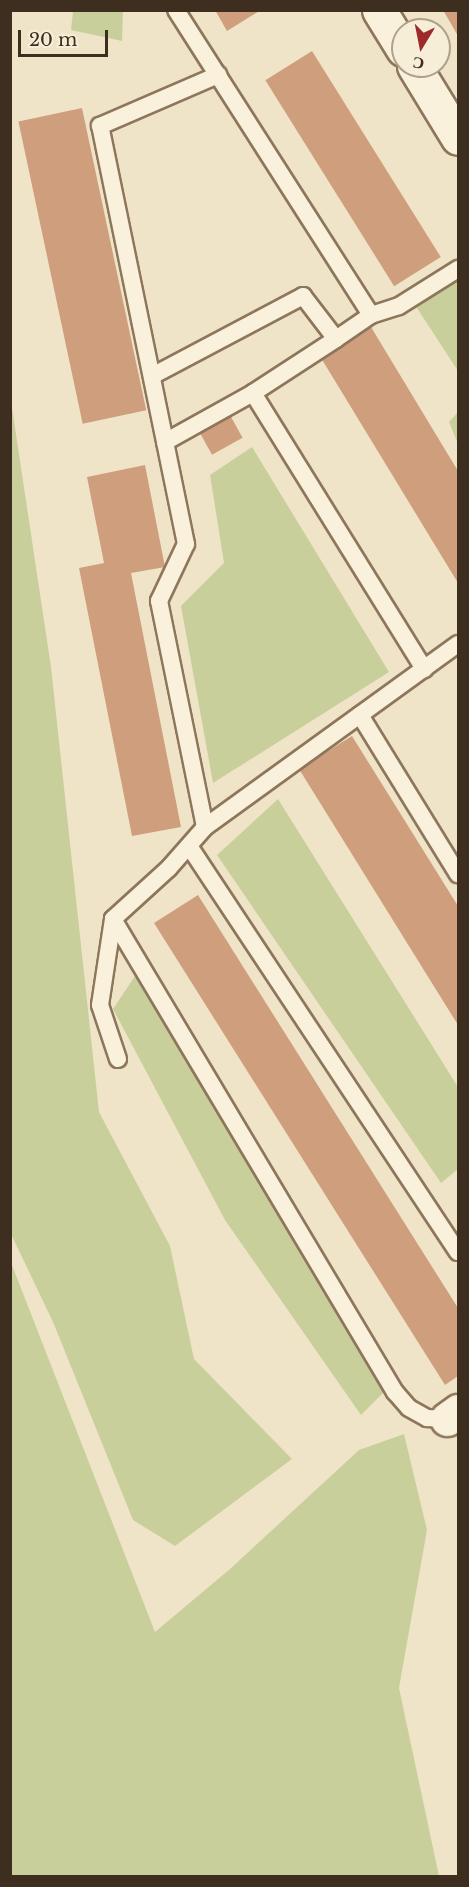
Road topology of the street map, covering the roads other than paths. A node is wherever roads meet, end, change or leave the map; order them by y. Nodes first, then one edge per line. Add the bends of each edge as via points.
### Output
1 (176, 10) edge
2 (379, 10) edge
3 (391, 30) edge
4 (218, 75) junction
5 (422, 78) edge
6 (459, 138) edge
7 (459, 269) edge
8 (371, 315) junction
9 (336, 339) junction
10 (152, 376) junction
11 (253, 393) junction
12 (165, 442) junction
13 (459, 644) edge
14 (424, 669) junction
15 (360, 715) junction
16 (205, 827) junction
17 (189, 846) junction
18 (459, 874) edge
19 (113, 919) junction
20 (118, 1059) dead end
21 (459, 1252) edge
22 (453, 1415) edge

1 - 4 lane
2 - 3 street
4 - 8 lane
4 - 10 lane via 100,126
5 - 6 street
7 - 8 lane via 399,306
8 - 9 lane
9 - 10 lane via 303,296
9 - 11 lane
10 - 12 lane
11 - 12 lane
11 - 14 lane
12 - 16 lane via 186,544 159,601
13 - 14 lane
14 - 15 lane
15 - 16 lane
15 - 18 lane
16 - 17 lane
17 - 19 lane
17 - 21 lane
19 - 20 lane via 100,1005
19 - 22 lane via 395,1392 409,1408 428,1418

